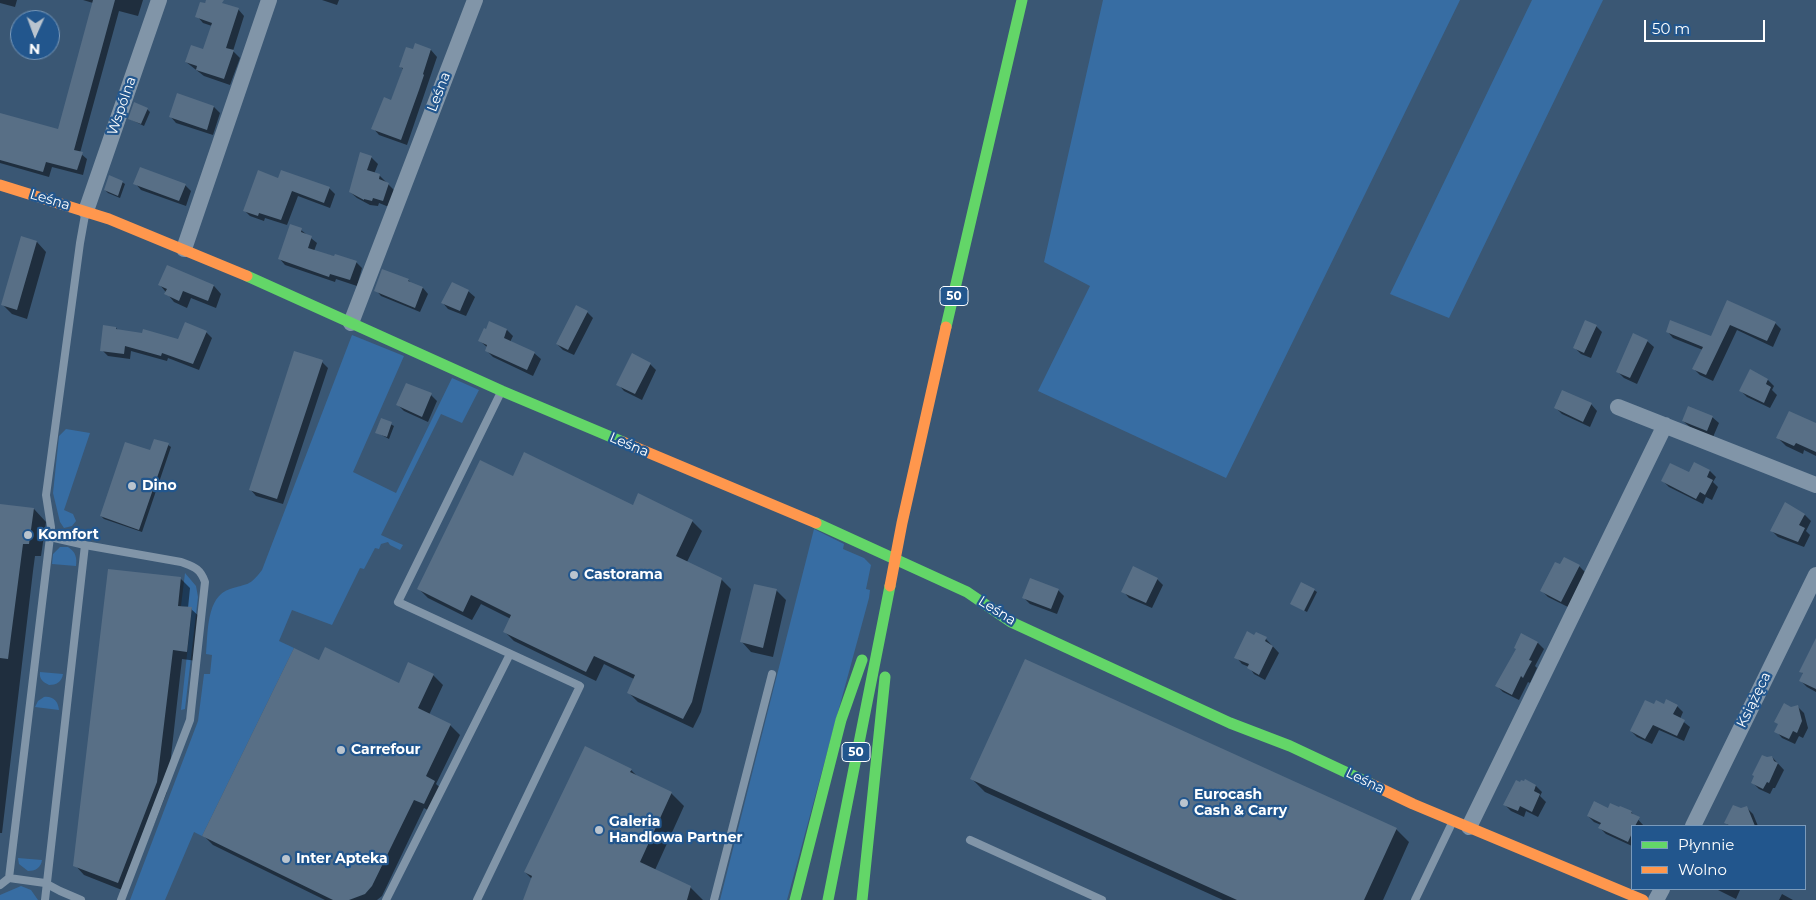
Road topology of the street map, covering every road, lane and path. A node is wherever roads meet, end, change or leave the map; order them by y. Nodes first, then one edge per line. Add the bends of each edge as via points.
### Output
1 (159, 0) edge
2 (269, 0) edge
3 (474, 0) edge
4 (1022, 0) edge
5 (0, 185) edge
6 (86, 211) junction
7 (184, 249) junction
8 (351, 323) junction
9 (502, 391) junction
10 (1618, 407) dead end
11 (1665, 425) junction
12 (1816, 485) edge
13 (50, 537) junction
14 (85, 545) junction
15 (1816, 575) edge
16 (886, 604) junction
17 (510, 654) junction
18 (772, 674) dead end
19 (1453, 821) junction
20 (1693, 825) edge
21 (1469, 827) junction
22 (970, 840) dead end
23 (9, 878) junction
24 (46, 882) junction
25 (0, 885) edge
26 (45, 900) edge
27 (81, 900) edge
28 (121, 900) edge
29 (386, 900) edge
30 (477, 900) edge
31 (714, 900) edge
32 (795, 900) edge
33 (828, 900) edge
34 (862, 900) edge
35 (1102, 900) edge
36 (1415, 900) edge
37 (1643, 900) edge

1 - 6 street, Wspólna
2 - 7 street
3 - 8 street, Leśna
4 - 16 street, 50
5 - 6 street, Leśna
6 - 7 street, Leśna
6 - 13 lane via 46,495
7 - 8 street, Leśna
8 - 9 street, Leśna
9 - 17 lane via 398,602
9 - 19 street, Leśna via 967,592 1011,622
10 - 11 street
11 - 12 street
11 - 21 street
13 - 14 lane
13 - 23 lane
14 - 24 lane
14 - 28 lane via 181,562 195,567 205,582 190,720
15 - 20 street, Książęca
16 - 32 street via 860,664 841,720
16 - 33 street, 50
16 - 34 street via 881,726
17 - 29 lane
17 - 30 lane via 580,686
18 - 31 lane
19 - 21 street, Leśna
19 - 36 lane
21 - 37 street, Leśna
22 - 35 lane
23 - 24 lane
23 - 25 lane
24 - 26 lane
24 - 27 lane

